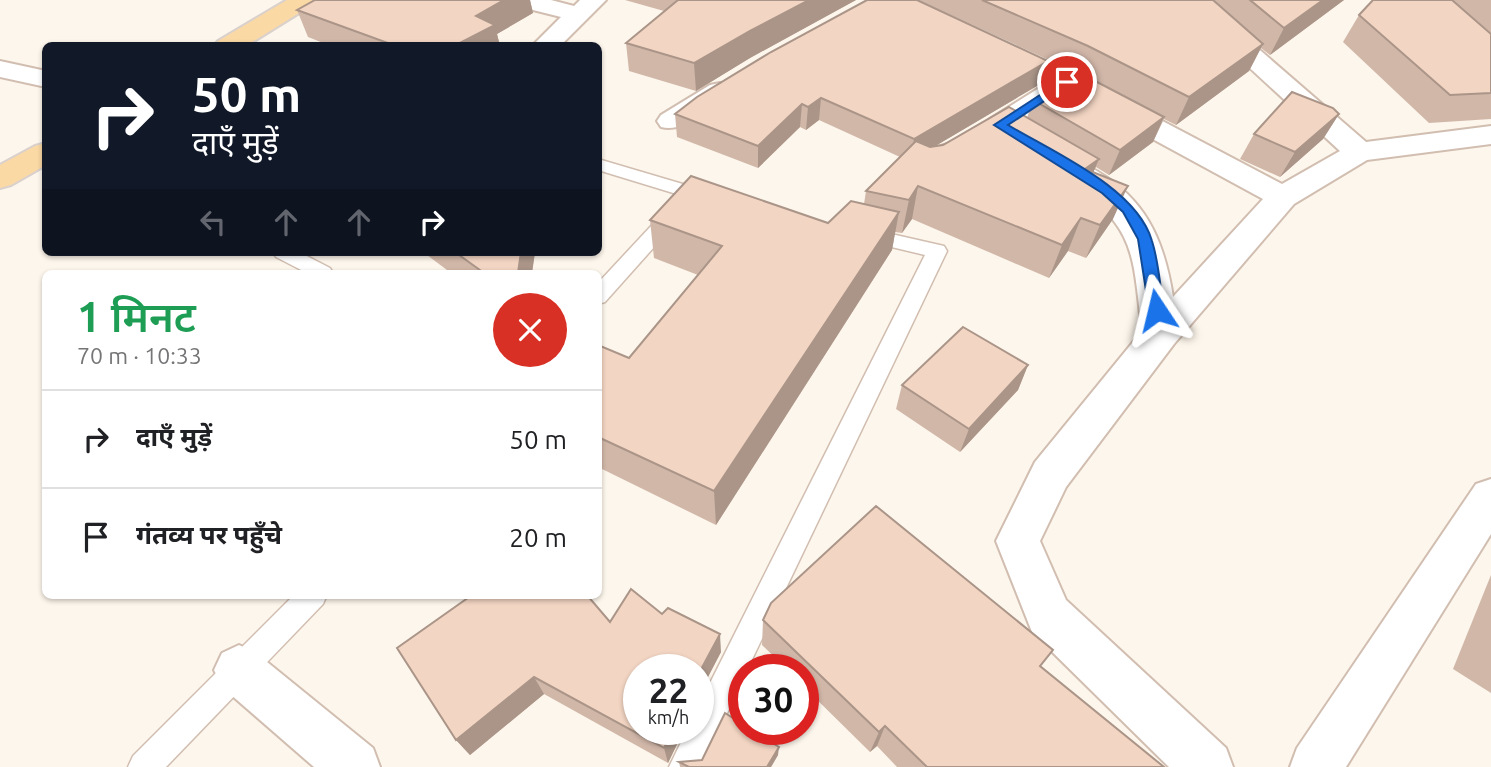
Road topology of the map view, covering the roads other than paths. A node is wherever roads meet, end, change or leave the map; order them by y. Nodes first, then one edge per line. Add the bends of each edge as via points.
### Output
1 (304, 0) edge
2 (521, 0) edge
3 (1188, 0) edge
4 (586, 7) edge
5 (980, 41) edge
6 (234, 42) edge
7 (549, 42) edge
8 (0, 69) edge
9 (42, 78) edge
10 (738, 80) edge
11 (1067, 82) junction
12 (671, 121) dead end
13 (1491, 135) edge
14 (1359, 152) junction
15 (42, 154) edge
16 (602, 165) edge
17 (0, 178) edge
18 (691, 194) junction
19 (1283, 197) junction
20 (732, 203) edge
21 (841, 229) edge
22 (291, 256) edge
23 (317, 270) edge
24 (602, 293) edge
25 (1161, 334) junction
26 (1491, 498) edge
27 (309, 599) edge
28 (239, 670) junction
29 (144, 767) edge
30 (354, 767) edge
31 (685, 767) edge
32 (1207, 767) edge
33 (1316, 767) edge

1 - 6 main road
2 - 4 street
3 - 14 street
4 - 7 street
5 - 11 street
8 - 9 street
10 - 12 street
11 - 19 street
11 - 25 street via 989,131 1107,190 1128,210 1145,239
13 - 14 street
14 - 19 street
15 - 17 main road
16 - 18 lane
18 - 20 lane
18 - 24 lane
19 - 25 street
21 - 31 lane via 937,251
22 - 23 lane
25 - 32 street via 1049,475 1018,541 1049,616
26 - 33 street
27 - 28 lane
28 - 29 lane
28 - 30 street

